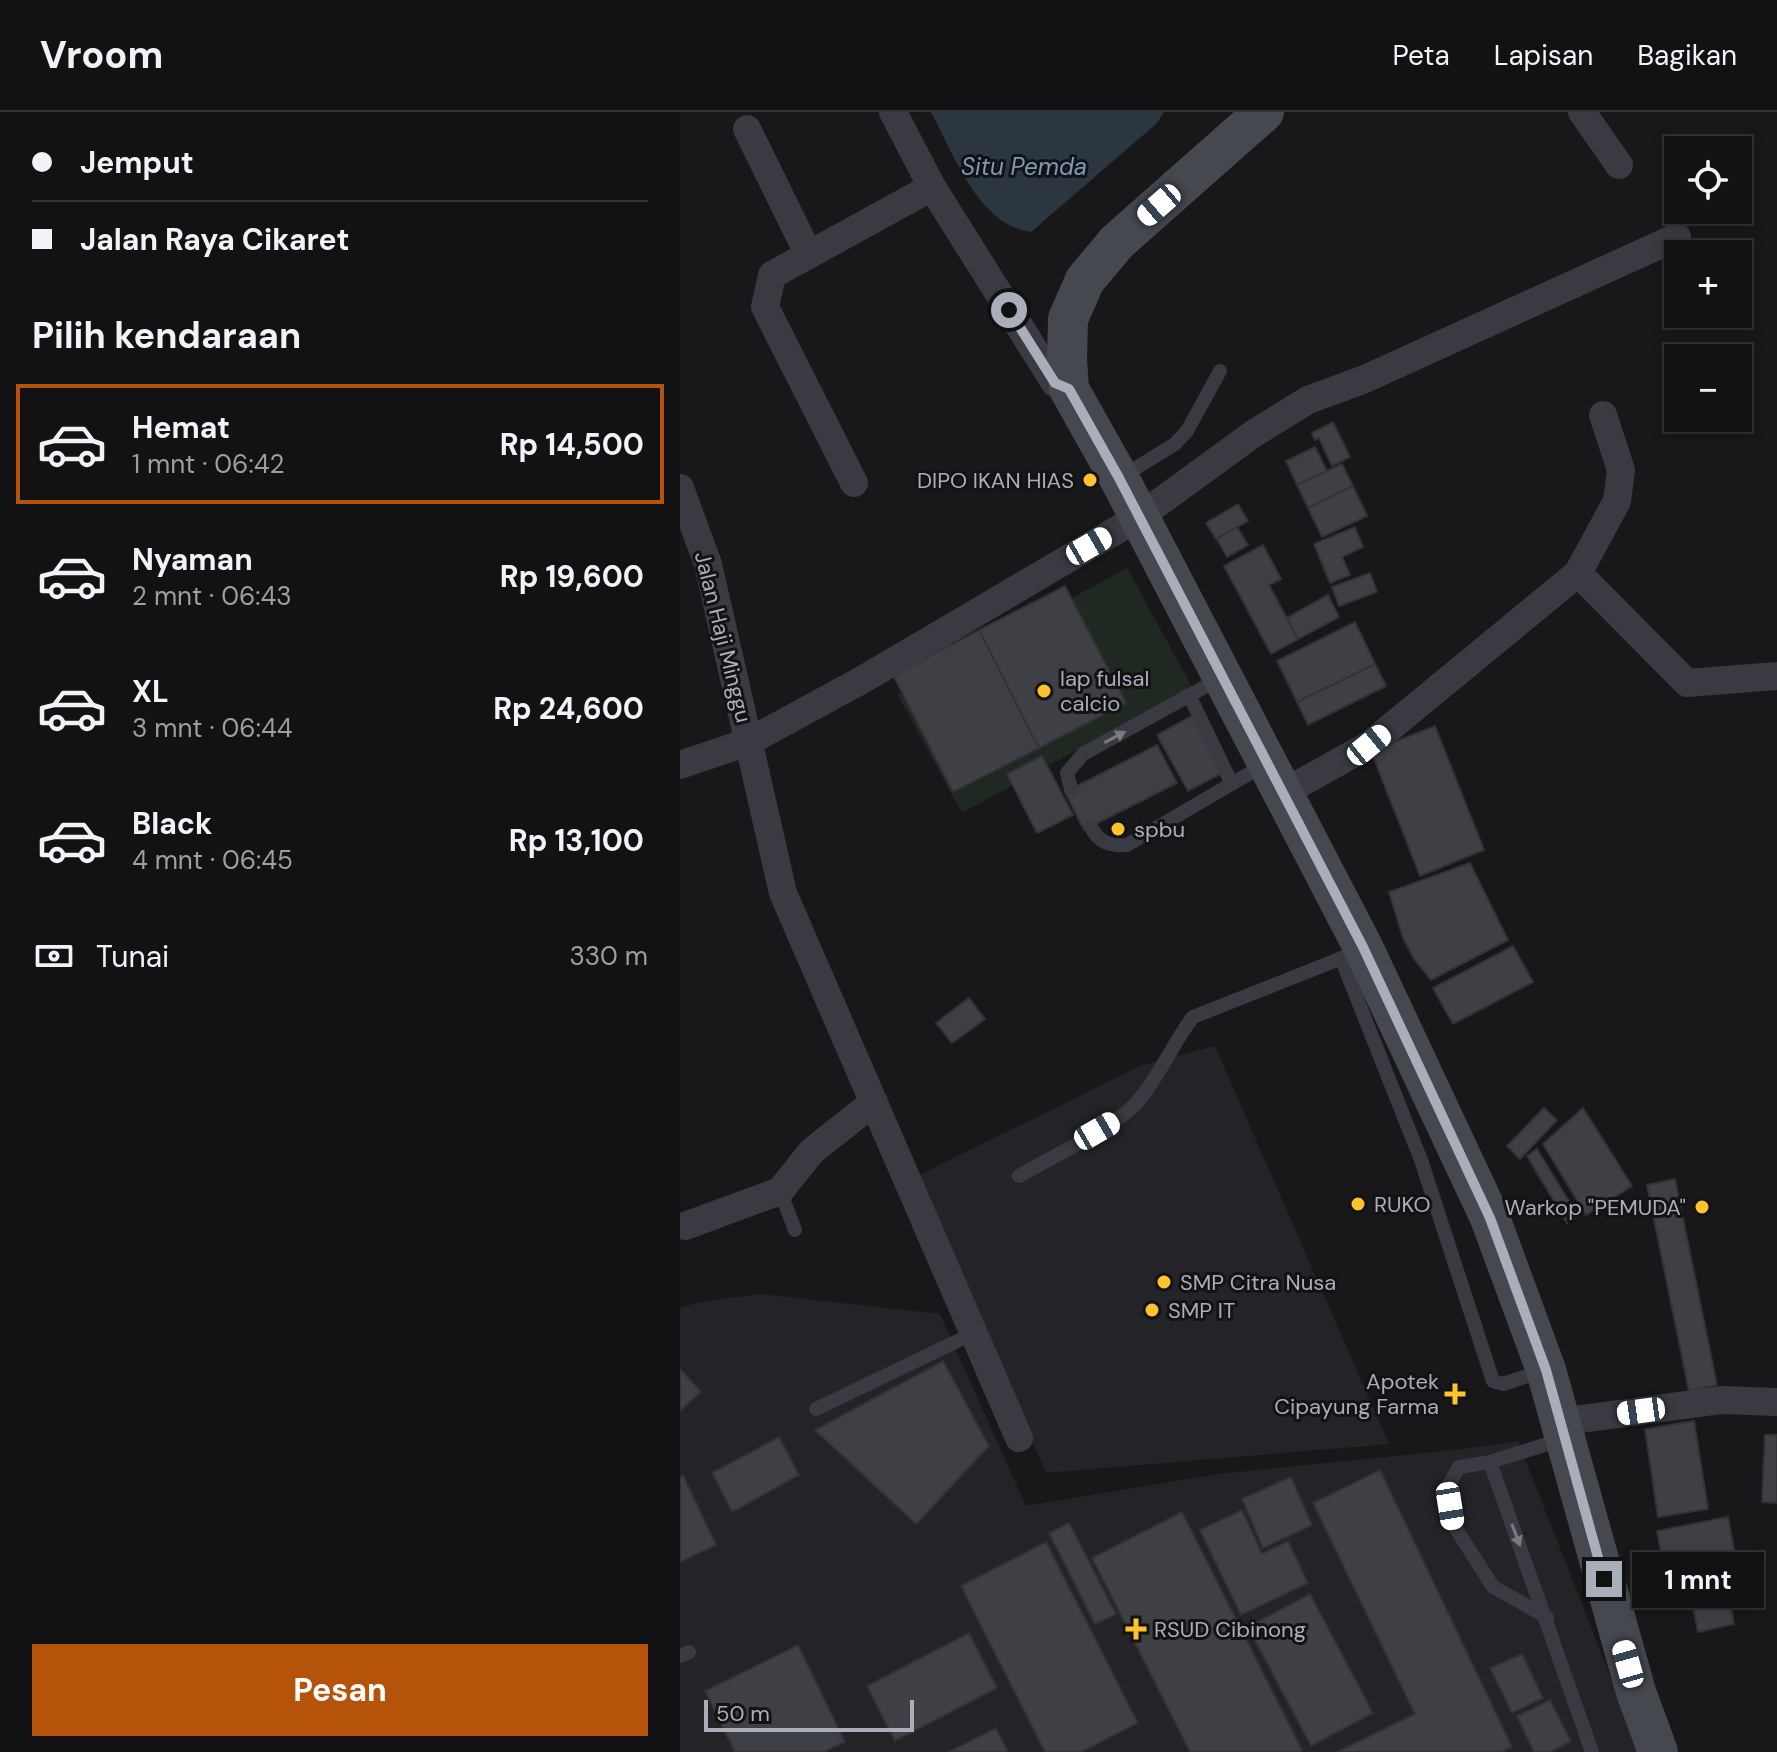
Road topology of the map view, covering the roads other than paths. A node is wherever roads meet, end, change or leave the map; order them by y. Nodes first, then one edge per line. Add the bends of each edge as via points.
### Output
1 (893, 112) edge
2 (1264, 112) edge
3 (1582, 112) edge
4 (747, 129) dead end
5 (1619, 165) dead end
6 (932, 187) junction
7 (1677, 237) dead end
8 (809, 255) junction
9 (1220, 371) dead end
10 (1069, 389) junction
11 (1603, 415) dead end
12 (1119, 478) junction
13 (854, 483) dead end
14 (680, 488) edge
15 (1139, 517) junction
16 (1578, 573) junction
17 (1777, 676) edge
18 (1206, 687) junction
19 (748, 742) junction
20 (680, 765) edge
21 (1276, 778) junction
22 (1232, 784) junction
23 (1071, 789) dead end
24 (1091, 827) dead end
25 (1352, 953) junction
26 (874, 1102) junction
27 (1438, 1156) junction
28 (1019, 1176) dead end
29 (780, 1191) junction
30 (685, 1226) dead end
31 (795, 1230) dead end
32 (974, 1333) junction
33 (1546, 1370) junction
34 (1777, 1402) edge
35 (816, 1409) dead end
36 (1561, 1430) junction
37 (1019, 1438) dead end
38 (1490, 1462) junction
39 (1547, 1617) junction
40 (1592, 1752) edge
41 (1658, 1752) edge

1 - 6 street
2 - 10 main road via 1117,242 1085,280 1068,319
3 - 5 street
4 - 8 street
6 - 8 street
6 - 10 street via 1055,383
7 - 15 street via 1308,400
8 - 13 street via 772,275 765,307
9 - 12 lane via 1175,444
10 - 12 main road
11 - 16 street via 1621,470 1617,501
12 - 15 main road
14 - 19 street, Jalan Haji Minggu via 708,564
15 - 18 main road
15 - 19 street
16 - 17 street via 1687,683
16 - 21 street via 1369,745
18 - 21 main road
18 - 22 lane
23 -> 18 lane via 1067,773 1083,754
19 - 20 street
19 - 26 street, Jalan Haji Minggu via 783,893
21 - 22 lane
21 - 25 main road
22 - 24 lane via 1127,845 1103,842
25 - 27 main road
25 - 28 lane via 1193,1017 1140,1099 1123,1116
26 - 29 street via 812,1151
26 - 32 street, Jalan Haji Minggu
27 - 33 main road via 1490,1218
27 - 33 lane via 1493,1381 1503,1384
29 - 30 street
29 - 31 lane
32 - 35 lane
32 - 37 street, Jalan Haji Minggu
33 - 36 main road
34 - 36 street via 1722,1400
36 - 38 lane
36 - 41 main road
38 -> 39 lane
38 - 39 lane via 1459,1467 1447,1488 1453,1524 1493,1587
39 - 40 lane

